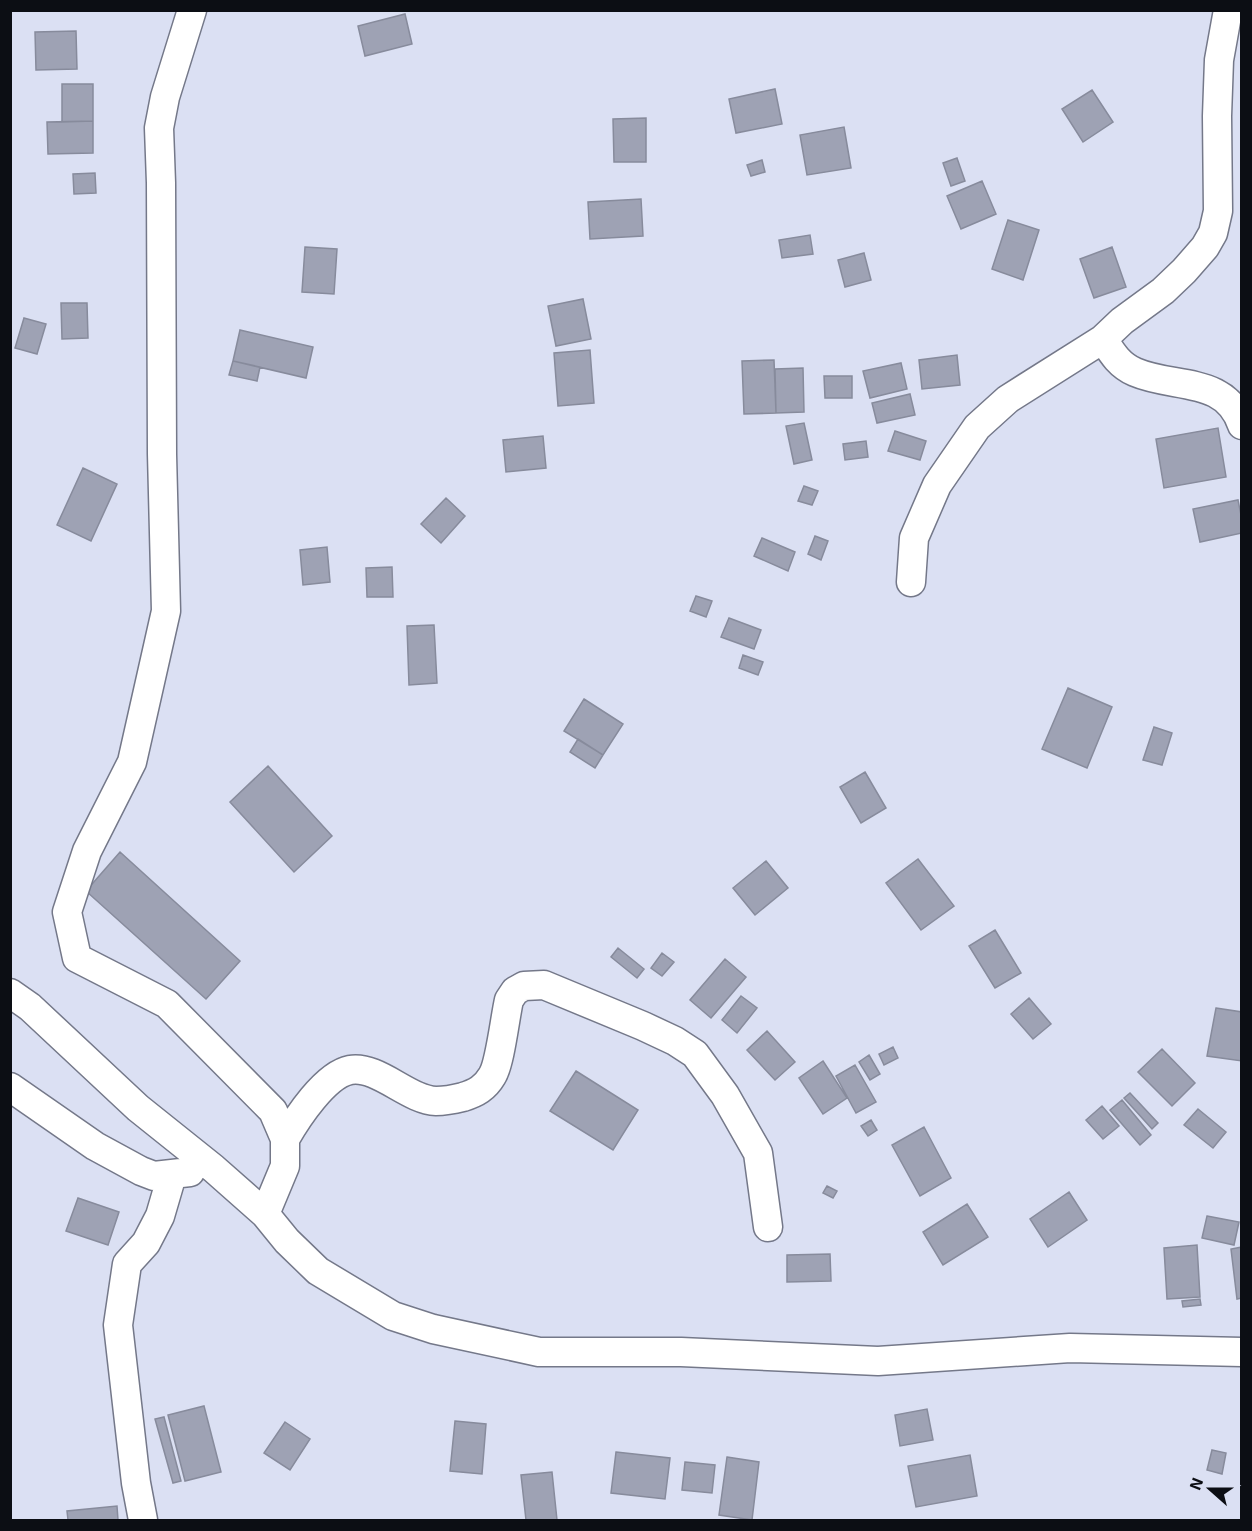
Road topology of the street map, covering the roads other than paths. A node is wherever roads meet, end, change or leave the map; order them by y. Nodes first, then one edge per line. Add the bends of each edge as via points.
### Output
1 (192, 10) edge
2 (1228, 10) edge
3 (1103, 339) junction
4 (1242, 425) edge
5 (911, 582) dead end
6 (10, 993) edge
7 (10, 1087) edge
8 (285, 1139) junction
9 (213, 1168) junction
10 (172, 1175) junction
11 (265, 1214) junction
12 (768, 1227) dead end
13 (1242, 1352) edge
14 (143, 1521) edge

1 - 8 street via 159,128 166,611 132,762 87,851 67,912 77,958 167,1004 273,1111
2 - 3 street via 1220,60 1218,211 1213,233 1184,271
3 - 4 street via 1117,360 1134,372 1218,393 1231,404
3 - 5 street via 1008,399 977,427 937,485 914,538
6 - 9 street via 138,1108
7 - 10 street via 120,1161 154,1176
8 - 11 street via 285,1166
8 - 12 street via 316,1095 349,1070 362,1070 435,1101 479,1092 493,1075 509,1000 524,986 544,985 643,1026 695,1054 725,1095 758,1153
9 - 10 street
9 - 11 street
10 - 14 street via 160,1216 146,1243 127,1264 118,1325
11 - 13 street via 318,1270 393,1316 433,1329 539,1352 681,1352 878,1361 1070,1348

